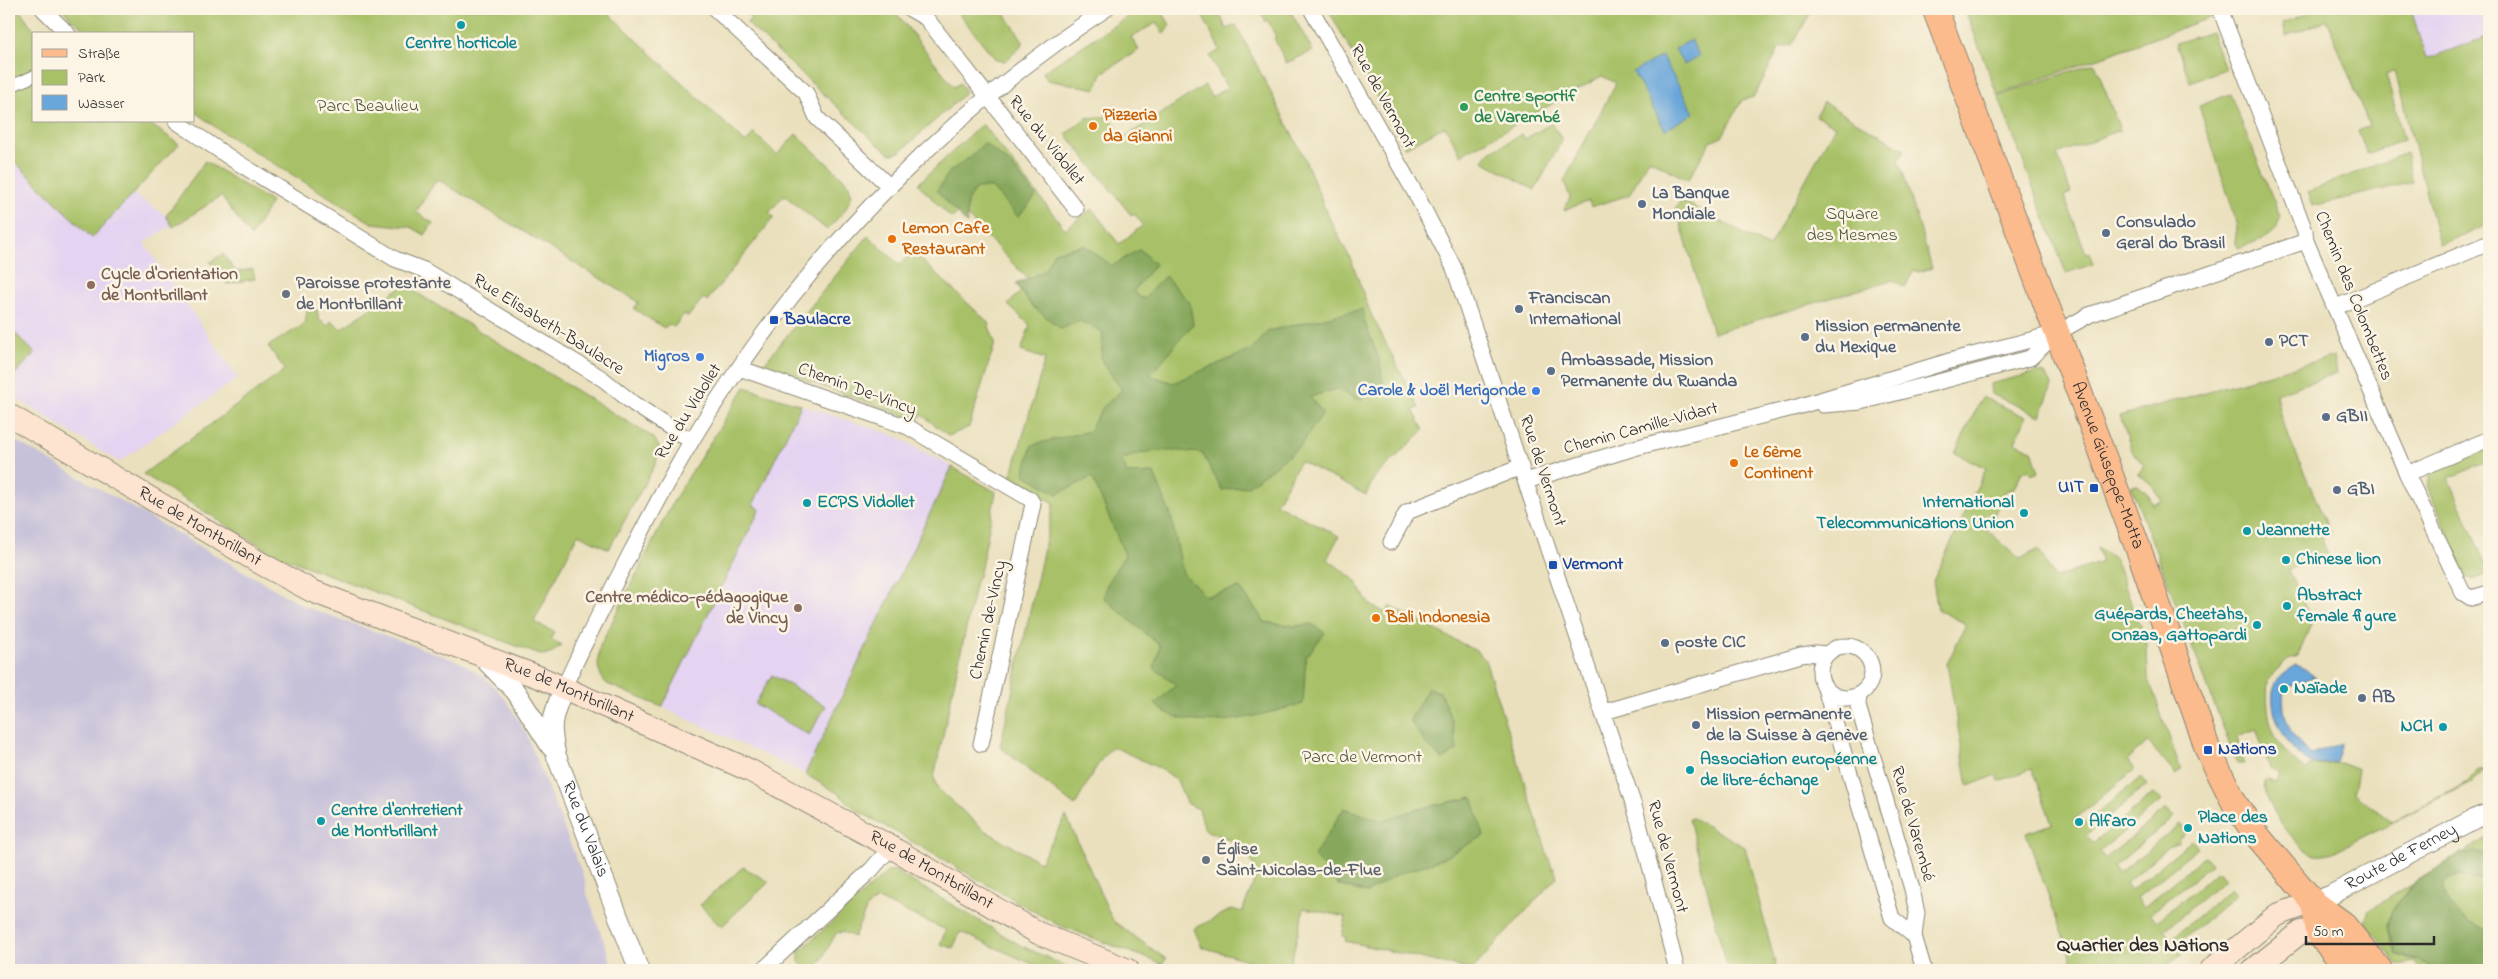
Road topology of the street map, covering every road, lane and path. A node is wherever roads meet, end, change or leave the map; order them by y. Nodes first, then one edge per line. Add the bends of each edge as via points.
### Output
1 (44, 9) edge
2 (715, 9) edge
3 (910, 9) edge
4 (1106, 9) edge
5 (1311, 9) edge
6 (1935, 9) edge
7 (2220, 9) edge
8 (66, 32) edge
9 (32, 77) edge
10 (9, 88) edge
11 (986, 96) junction
12 (177, 122) edge
13 (890, 187) junction
14 (1076, 209) dead end
15 (2306, 241) junction
16 (2489, 243) edge
17 (2336, 307) junction
18 (2057, 334) junction
19 (739, 368) junction
20 (9, 415) edge
21 (2489, 439) edge
22 (692, 441) junction
23 (1523, 474) junction
24 (2407, 474) junction
25 (1034, 504) joint
26 (1391, 542) dead end
27 (2489, 592) edge
28 (479, 653) junction
29 (1826, 654) junction
30 (564, 687) junction
31 (1825, 688) junction
32 (1859, 695) junction
33 (1604, 712) junction
34 (981, 744) dead end
35 (556, 755) junction
36 (2489, 813) edge
37 (891, 847) junction
38 (2313, 902) junction
39 (2319, 934) junction
40 (1914, 936) junction
41 (639, 970) edge
42 (763, 970) edge
43 (1128, 970) edge
44 (1677, 970) edge
45 (1924, 970) edge
46 (2211, 970) edge
47 (2253, 970) edge
48 (2349, 970) edge
49 (2380, 970) edge

1 - 8 street
2 - 13 street via 806,93 817,118
3 - 11 street, Rue du Vidollet via 926,18
4 - 11 street, Rue du Vidollet
5 - 23 street, Rue de Vermont via 1454,268
6 - 18 main road, Avenue Giuseppe-Motta
7 - 15 street, Chemin des Colombettes via 2305,231
9 - 10 street
11 - 13 street, Rue du Vidollet
11 - 14 street, Rue du Vidollet
12 - 22 street, Rue Elisabeth-Baulacre via 395,259 424,270 603,379 634,404
13 - 19 street, Rue du Vidollet via 804,281
15 - 17 street, Chemin des Colombettes
15 - 18 street, Chemin Camille-Vidart via 2089,315
16 - 17 street
17 - 24 street, Chemin des Colombettes
18 - 23 street, Chemin Camille-Vidart via 1953,360 1796,407
18 - 38 main road, Avenue Giuseppe-Motta via 2141,556 2208,750 2242,817
19 - 22 street, Rue du Vidollet
19 - 25 street, Chemin De-Vincy via 908,427
20 - 28 main road, Rue de Montbrillant via 312,591
21 - 24 street
22 - 30 street, Rue du Vidollet
23 - 26 street, Chemin Camille-Vidart via 1407,512
23 - 33 street, Rue de Vermont
24 - 27 street, Chemin des Colombettes via 2463,593 2471,598
25 - 34 street, Chemin de-Vincy
28 - 30 main road, Rue de Montbrillant
28 - 35 street via 516,692
29 - 31 street via 1820,668
29 - 32 street via 1844,646 1866,655 1872,676 1870,684
29 - 33 street via 1801,655
30 - 35 street, Rue du Valais via 551,731
30 - 37 main road, Rue de Montbrillant via 748,770
31 - 32 street via 1830,694 1844,699
31 - 40 street via 1892,918
32 - 40 street, Rue de Varembé via 1858,706 1912,889 1917,913
33 - 44 street, Rue de Vermont via 1636,812
35 - 41 street, Rue du Valais
36 - 38 street, Route de Ferney via 2331,896
37 - 42 street via 872,869
37 - 43 main road, Rue de Montbrillant via 1038,934
38 - 39 main road
38 - 46 main road via 2277,915
38 - 49 main road via 2342,923
39 - 47 main road via 2301,932
39 - 48 main road
40 - 45 street, Rue de Varembé

